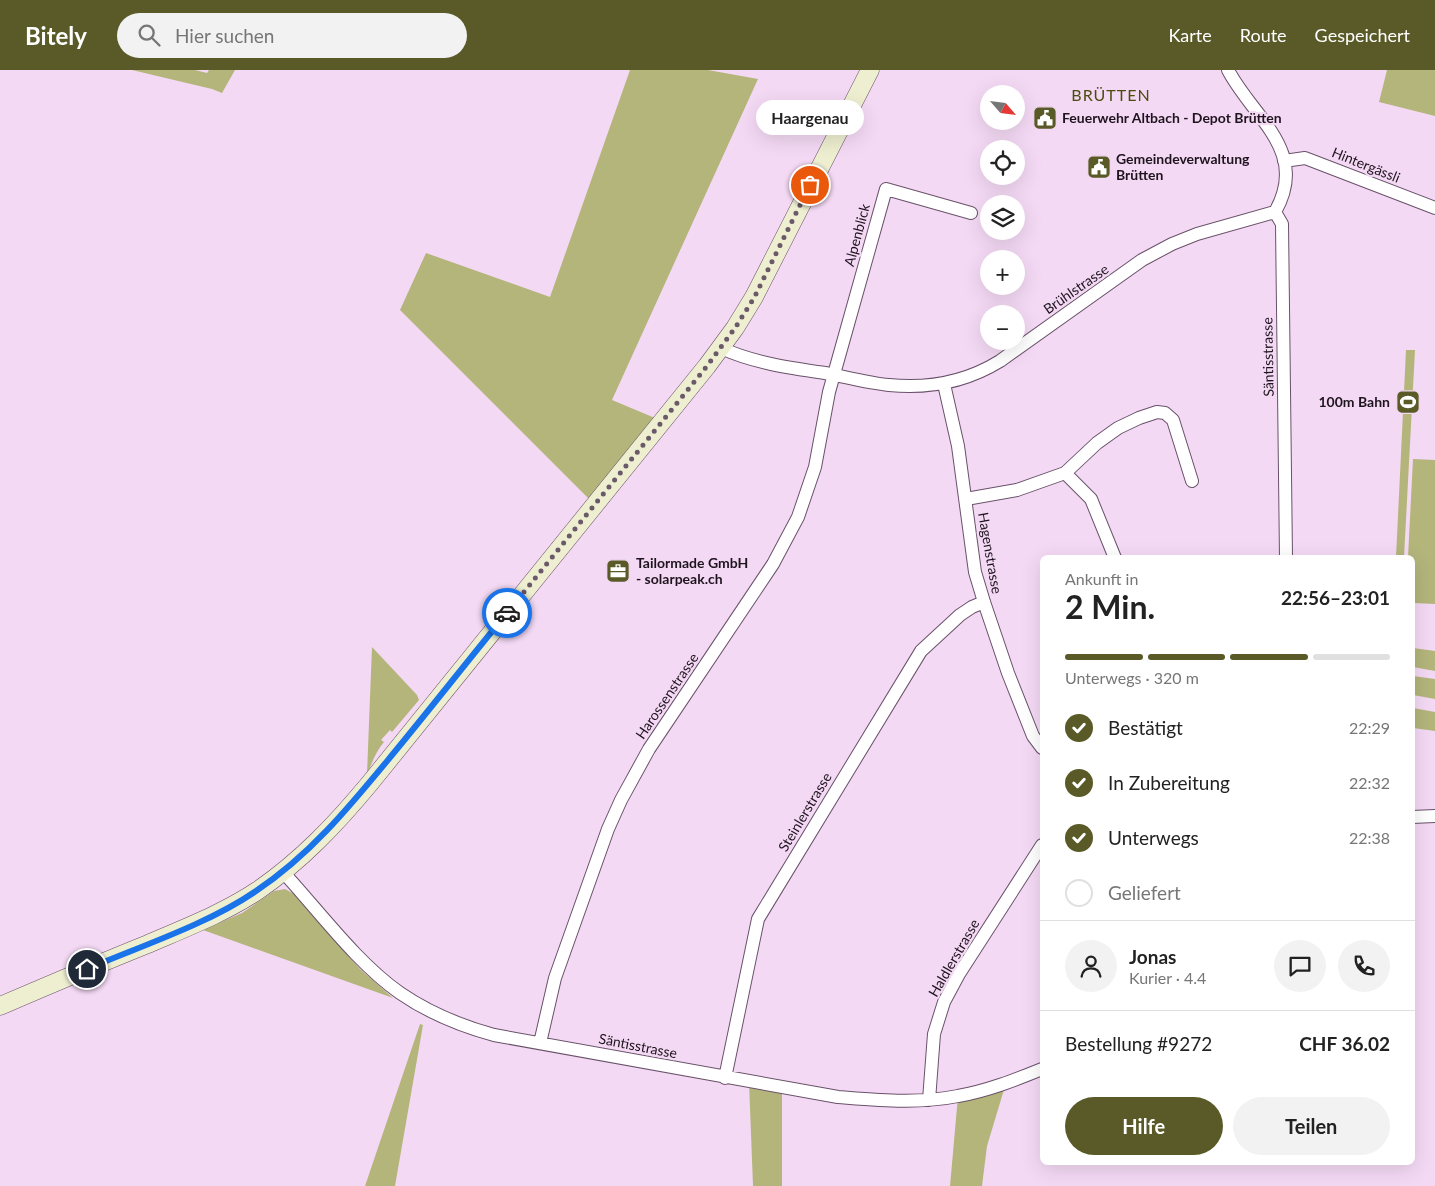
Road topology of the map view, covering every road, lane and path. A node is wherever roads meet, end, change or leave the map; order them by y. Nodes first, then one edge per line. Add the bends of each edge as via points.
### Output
1 (870, 70) edge
2 (1228, 70) edge
3 (1284, 161) junction
4 (1435, 208) edge
5 (1275, 212) junction
6 (971, 213) dead end
7 (721, 348) junction
8 (834, 375) junction
9 (944, 384) junction
10 (1065, 473) junction
11 (1192, 481) dead end
12 (966, 499) junction
13 (1114, 555) edge
14 (1286, 555) edge
15 (984, 602) junction
16 (1040, 745) edge
17 (1435, 816) edge
18 (1415, 817) edge
19 (1040, 848) edge
20 (283, 872) junction
21 (0, 1006) edge
22 (540, 1043) junction
23 (1040, 1070) edge
24 (725, 1078) junction
25 (929, 1100) junction

1 - 7 street via 754,298
2 - 3 street via 1272,131
3 - 4 street, Hintergässli via 1305,158 1318,162
3 - 5 street via 1285,192
5 - 9 street, Brühlstrasse via 1172,244 1142,260 988,369
5 - 14 street, Säntisstrasse via 1282,224
6 - 8 street, Alpenblick via 886,189
7 - 8 street, Brühlstrasse via 763,362
7 - 20 street via 356,799
8 - 9 street, Brühlstrasse via 888,385
8 - 22 street, Harossenstrasse via 815,467 798,517 773,564 649,749 608,828 559,966
9 - 12 street, Hagenstrasse
10 - 11 street via 1118,428 1157,412 1173,420
10 - 12 street via 1017,490
10 - 13 street via 1092,499
12 - 15 street, Hagenstrasse via 975,572
15 - 16 street, Hagenstrasse via 1008,673 1033,736
15 - 24 street, Steinlerstrasse via 960,615 921,650 758,919
17 - 18 street
19 - 25 street, Haldlerstrasse via 944,1002 934,1034
20 - 21 street via 238,903 192,925
20 - 22 street, Säntisstrasse via 363,961 400,993 460,1025
22 - 24 street, Säntisstrasse
23 - 25 street, Säntisstrasse via 1006,1083
24 - 25 street, Säntisstrasse via 838,1097

